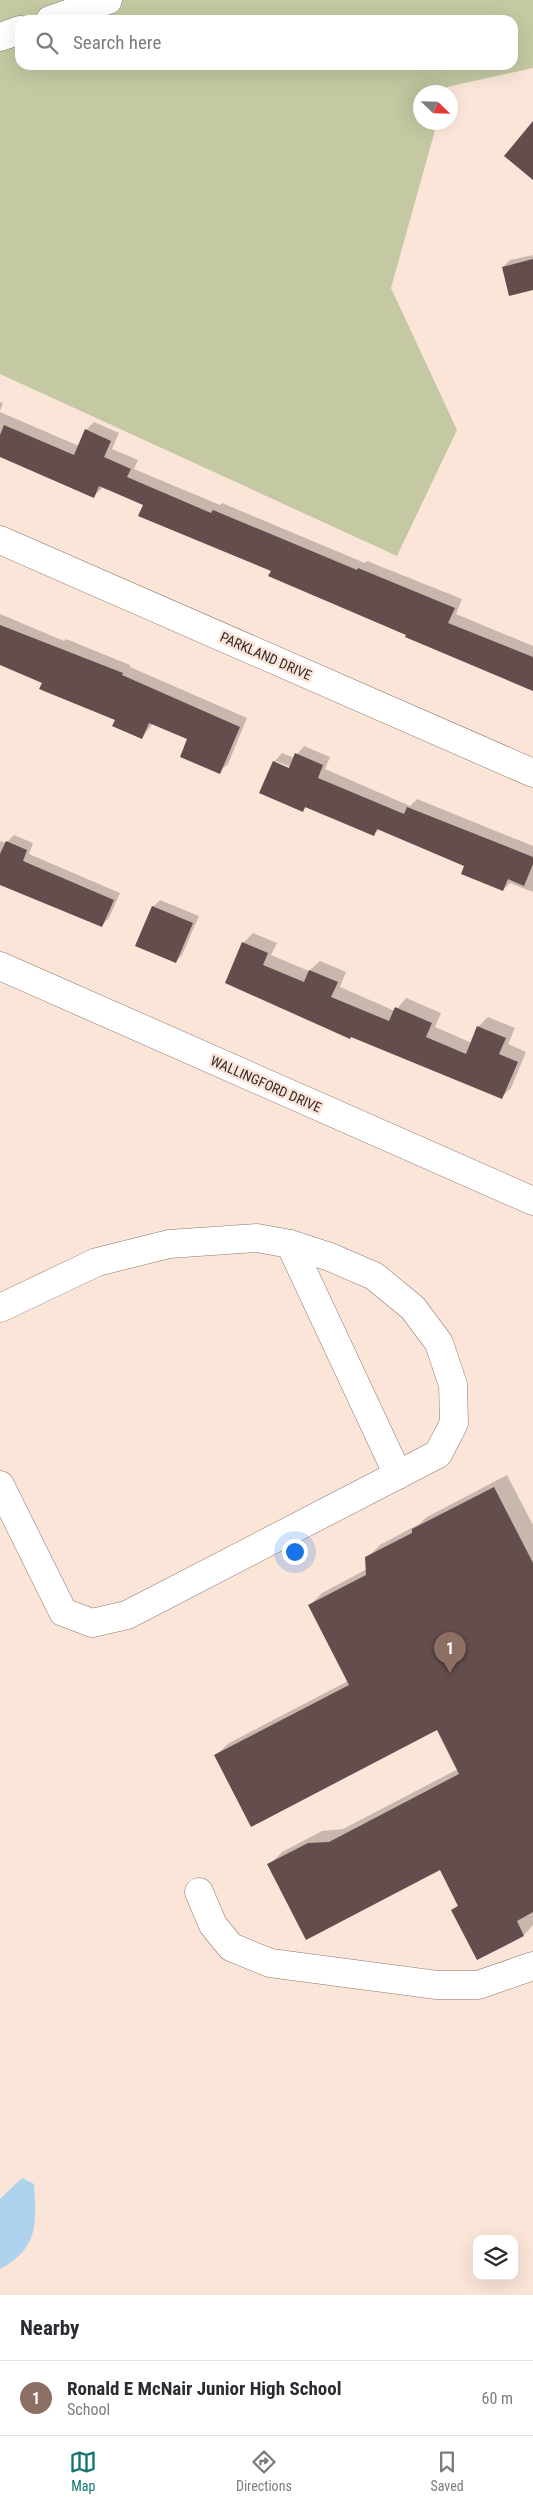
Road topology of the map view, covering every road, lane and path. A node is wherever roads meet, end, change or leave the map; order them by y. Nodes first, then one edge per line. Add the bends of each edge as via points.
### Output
1 (108, 0) edge
2 (64, 15) edge
3 (15, 32) edge
4 (0, 37) edge
5 (0, 540) edge
6 (533, 773) edge
7 (0, 966) edge
8 (533, 1201) edge
9 (290, 1244) junction
10 (0, 1288) edge
11 (31, 1292) junction
12 (0, 1308) edge
13 (398, 1475) junction
14 (0, 1485) edge
15 (199, 1892) dead end
16 (533, 1966) edge

1 - 2 street
3 - 4 street
5 - 6 street, PARKLAND DRIVE
7 - 8 street, WALLINGFORD DRIVE
9 - 11 street via 257,1238 169,1244 97,1262
9 - 13 street
9 - 13 street via 374,1276 414,1308 439,1343 452,1385 454,1423 438,1454
10 - 11 street
11 - 12 street
13 - 14 street via 127,1615 92,1624 63,1612
15 - 16 street via 213,1925 231,1947 270,1963 437,1985 478,1985

